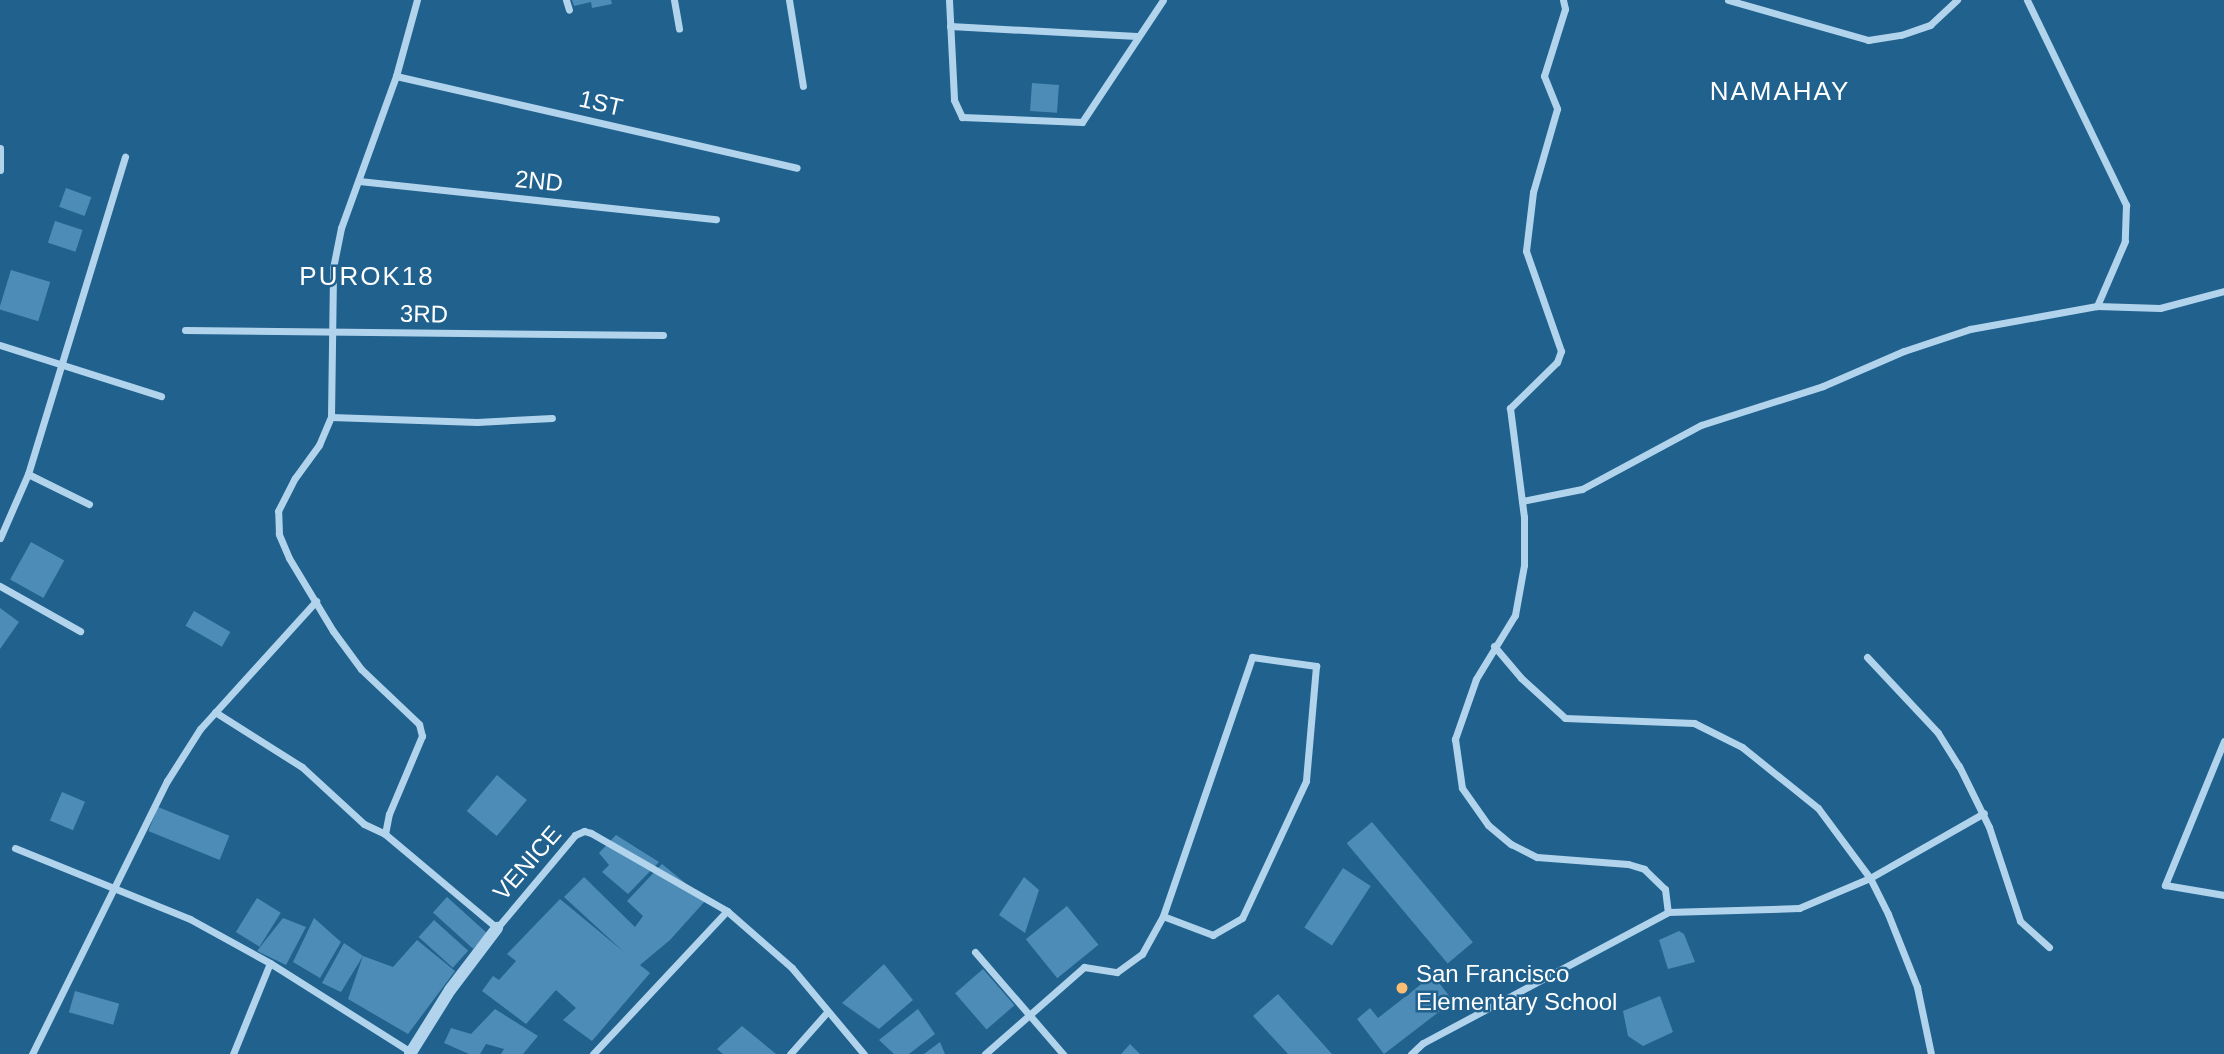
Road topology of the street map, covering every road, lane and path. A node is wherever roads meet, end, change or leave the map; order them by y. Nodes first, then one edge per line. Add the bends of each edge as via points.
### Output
1 (416, 0) edge
2 (566, 0) edge
3 (674, 0) edge
4 (789, 0) edge
5 (949, 0) edge
6 (1163, 0) edge
7 (1563, 0) edge
8 (1728, 0) edge
9 (1957, 0) edge
10 (2027, 0) edge
11 (569, 10) dead end
12 (950, 26) junction
13 (679, 29) dead end
14 (1137, 36) junction
15 (396, 76) junction
16 (803, 86) dead end
17 (0, 150) edge
18 (125, 157) dead end
19 (797, 168) dead end
20 (0, 170) edge
21 (359, 181) junction
22 (716, 219) dead end
23 (2224, 291) edge
24 (2097, 306) junction
25 (185, 330) dead end
26 (334, 332) junction
27 (663, 335) dead end
28 (0, 345) edge
29 (62, 364) junction
30 (161, 396) dead end
31 (331, 417) junction
32 (552, 418) dead end
33 (28, 474) junction
34 (1522, 501) junction
35 (89, 504) dead end
36 (0, 538) edge
37 (0, 586) edge
38 (316, 601) junction
39 (80, 631) dead end
40 (1494, 646) junction
41 (1867, 657) dead end
42 (215, 712) junction
43 (2224, 741) edge
44 (1984, 813) junction
45 (385, 834) junction
46 (15, 848) dead end
47 (1870, 878) junction
48 (114, 890) junction
49 (2224, 895) edge
50 (727, 911) junction
51 (1668, 912) junction
52 (1163, 916) junction
53 (497, 928) junction
54 (2049, 947) dead end
55 (975, 952) dead end
56 (270, 963) junction
57 (828, 1012) junction
58 (1029, 1015) junction
59 (410, 1053) edge
60 (32, 1054) edge
61 (233, 1054) edge
62 (593, 1054) edge
63 (790, 1054) edge
64 (864, 1054) edge
65 (985, 1054) edge
66 (1063, 1054) edge
67 (1411, 1054) edge
68 (1931, 1054) edge

1 - 15 street
2 - 11 street
3 - 13 street
4 - 16 street
5 - 12 street
6 - 14 street
7 - 34 street via 1565,9 1544,76 1557,109 1533,192 1526,251 1561,351 1557,362 1510,408
8 - 9 street via 1868,40 1930,25
10 - 24 street via 2126,205 2125,242
12 - 14 street
12 - 14 street via 954,100 962,117 1082,121
15 - 19 street, 1ST
15 - 21 street
17 - 20 street
18 - 29 street
21 - 22 street, 2ND
21 - 26 street via 341,228 333,268
23 - 24 street via 2160,308
24 - 34 street via 1970,329 1904,351 1823,386 1701,425 1583,489
25 - 26 street, 3RD
26 - 27 street, 3RD
26 - 31 street
28 - 29 street
29 - 30 street
29 - 33 street
31 - 32 street via 477,422
31 - 38 street via 278,511 279,534
33 - 35 street
33 - 36 street
34 - 40 street via 1525,553 1515,615
37 - 39 street
38 - 42 street
38 - 45 street via 361,669 419,724 422,736
40 - 47 street via 1565,718 1694,723 1742,747 1818,808
40 - 51 street via 1455,739 1462,788 1489,825 1511,844 1537,857 1644,869 1665,889
41 - 44 street via 1938,733
42 - 45 street via 302,767 364,824
42 - 48 street via 167,781
43 - 49 street via 2165,885
44 - 47 street
44 - 54 street via 2020,920
45 - 53 street
46 - 48 street
47 - 51 street via 1799,908
47 - 68 street via 1917,987
48 - 56 street via 190,919
48 - 60 street
50 - 53 street, VENICE via 583,831
50 - 57 street via 792,968
50 - 62 street
51 - 67 street via 1423,1043
52 - 52 street via 1252,657 1316,666 1306,781 1241,918 1213,935
52 - 58 street via 1142,954 1117,972 1084,967
53 - 59 street
55 - 58 street
56 - 59 street
56 - 61 street
57 - 63 street
57 - 64 street
58 - 65 street
58 - 66 street

